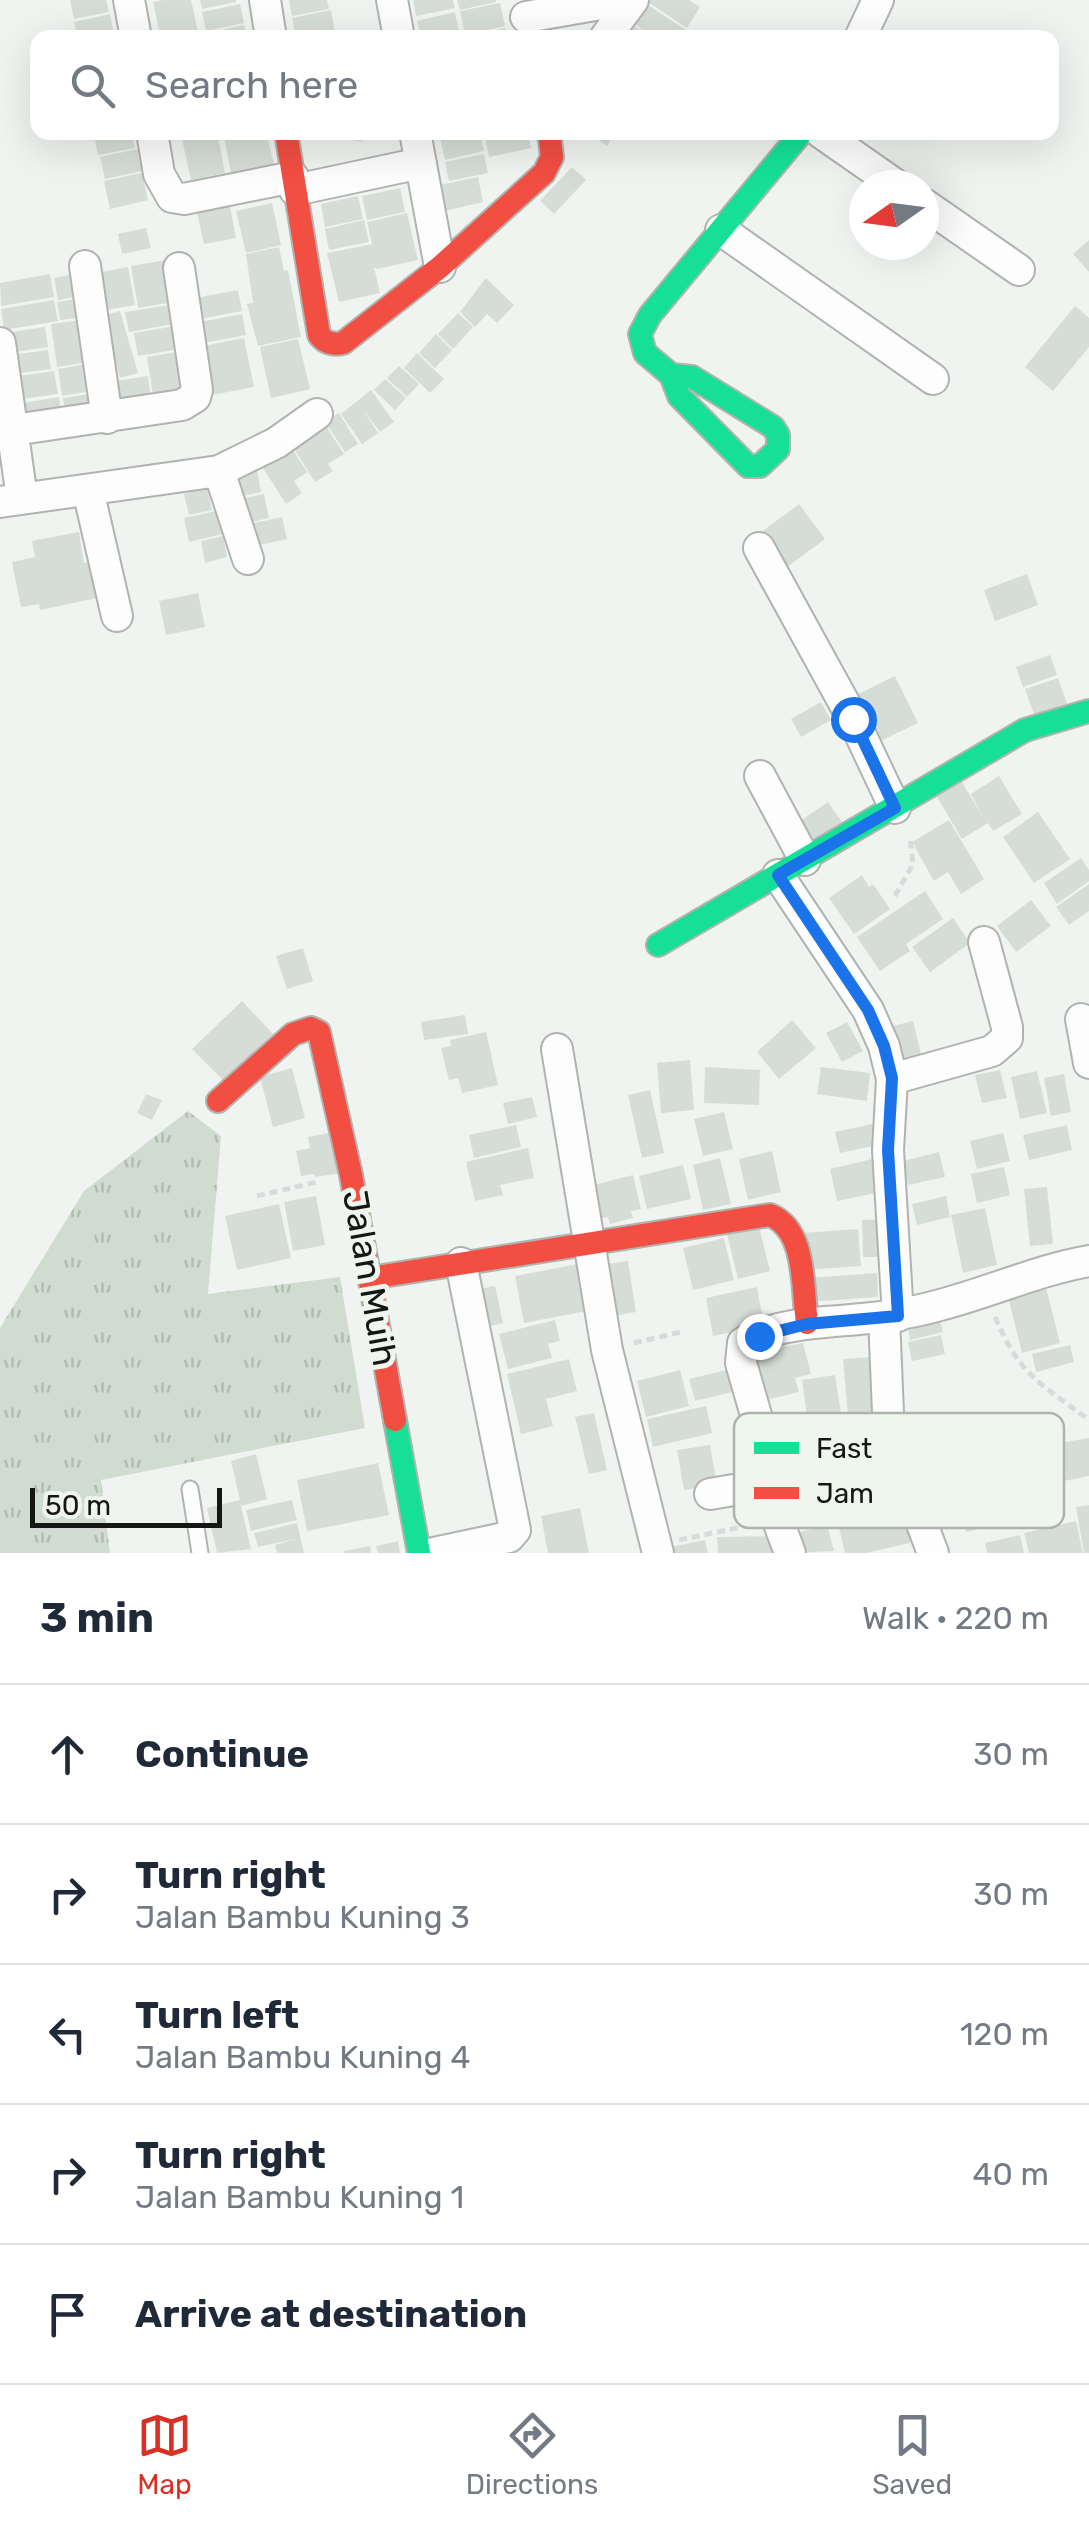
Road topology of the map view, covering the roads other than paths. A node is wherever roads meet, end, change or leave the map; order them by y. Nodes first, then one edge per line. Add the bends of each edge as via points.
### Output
1 (129, 0) edge
2 (265, 0) edge
3 (392, 0) edge
4 (624, 0) edge
5 (633, 0) edge
6 (878, 0) edge
7 (526, 18) edge
8 (135, 30) edge
9 (270, 30) edge
10 (398, 30) edge
11 (610, 30) edge
12 (864, 30) edge
13 (153, 140) edge
14 (287, 140) edge
15 (417, 140) edge
16 (550, 140) edge
17 (795, 140) edge
18 (831, 140) edge
19 (421, 163) junction
20 (874, 170) edge
21 (294, 183) junction
22 (939, 214) edge
23 (720, 230) junction
24 (85, 266) dead end
25 (440, 267) junction
26 (179, 268) dead end
27 (1019, 270) dead end
28 (0, 344) edge
29 (670, 374) junction
30 (934, 379) dead end
31 (316, 414) dead end
32 (108, 418) junction
33 (14, 430) junction
34 (218, 471) junction
35 (88, 490) junction
36 (11, 500) edge
37 (759, 548) dead end
38 (248, 559) dead end
39 (117, 616) dead end
40 (1089, 710) edge
41 (760, 776) dead end
42 (895, 808) junction
43 (805, 860) junction
44 (778, 875) junction
45 (984, 942) dead end
46 (658, 945) dead end
47 (1082, 1019) dead end
48 (557, 1049) dead end
49 (1089, 1062) edge
50 (892, 1078) junction
51 (218, 1102) dead end
52 (587, 1244) junction
53 (1089, 1261) edge
54 (461, 1263) junction
55 (370, 1278) junction
56 (891, 1316) junction
57 (807, 1324) junction
58 (756, 1413) edge
59 (888, 1413) dead end
60 (190, 1489) dead end
61 (734, 1491) edge
62 (710, 1494) dead end
63 (781, 1528) edge
64 (924, 1528) edge
65 (657, 1549) edge
66 (200, 1553) edge
67 (419, 1553) edge
68 (434, 1553) edge
69 (790, 1553) edge
70 (933, 1553) edge

1 - 8 street
2 - 9 street
3 - 10 street
4 - 7 street
5 - 11 street
6 - 12 street
13 - 21 street via 159,174 172,198
14 - 21 street
15 - 19 street
16 - 25 street via 544,173
17 - 23 street
18 - 20 street
19 - 21 street
19 - 25 street
21 - 25 street via 319,334 328,344 343,343
22 - 27 street
23 - 29 street via 642,326 646,354
23 - 30 street
24 - 32 street
26 - 32 street via 195,397
28 - 33 street
29 - 29 street via 679,396 748,466 760,466 778,449 773,427 692,377
31 - 34 street via 276,444
32 - 33 street
33 - 36 street
34 - 35 street
34 - 38 street
35 - 36 street
35 - 39 street
37 - 42 street
40 - 42 street via 1025,730
41 - 43 street
42 - 43 street
43 - 44 street
44 - 46 street
44 - 50 street via 878,1027
45 - 50 street via 1007,1038 992,1051
47 - 49 street
48 - 52 street
50 - 56 street
51 - 55 street, Jalan Muih via 293,1034 319,1032
52 - 54 street
52 - 57 street via 770,1215 795,1237
52 - 65 street
53 - 56 street
54 - 55 street
54 - 68 street via 515,1530 509,1537
55 - 67 street, Jalan Muih
56 - 57 street
56 - 59 street
57 - 58 street via 743,1343
60 - 66 lane
61 - 62 street
63 - 69 street
64 - 70 street

